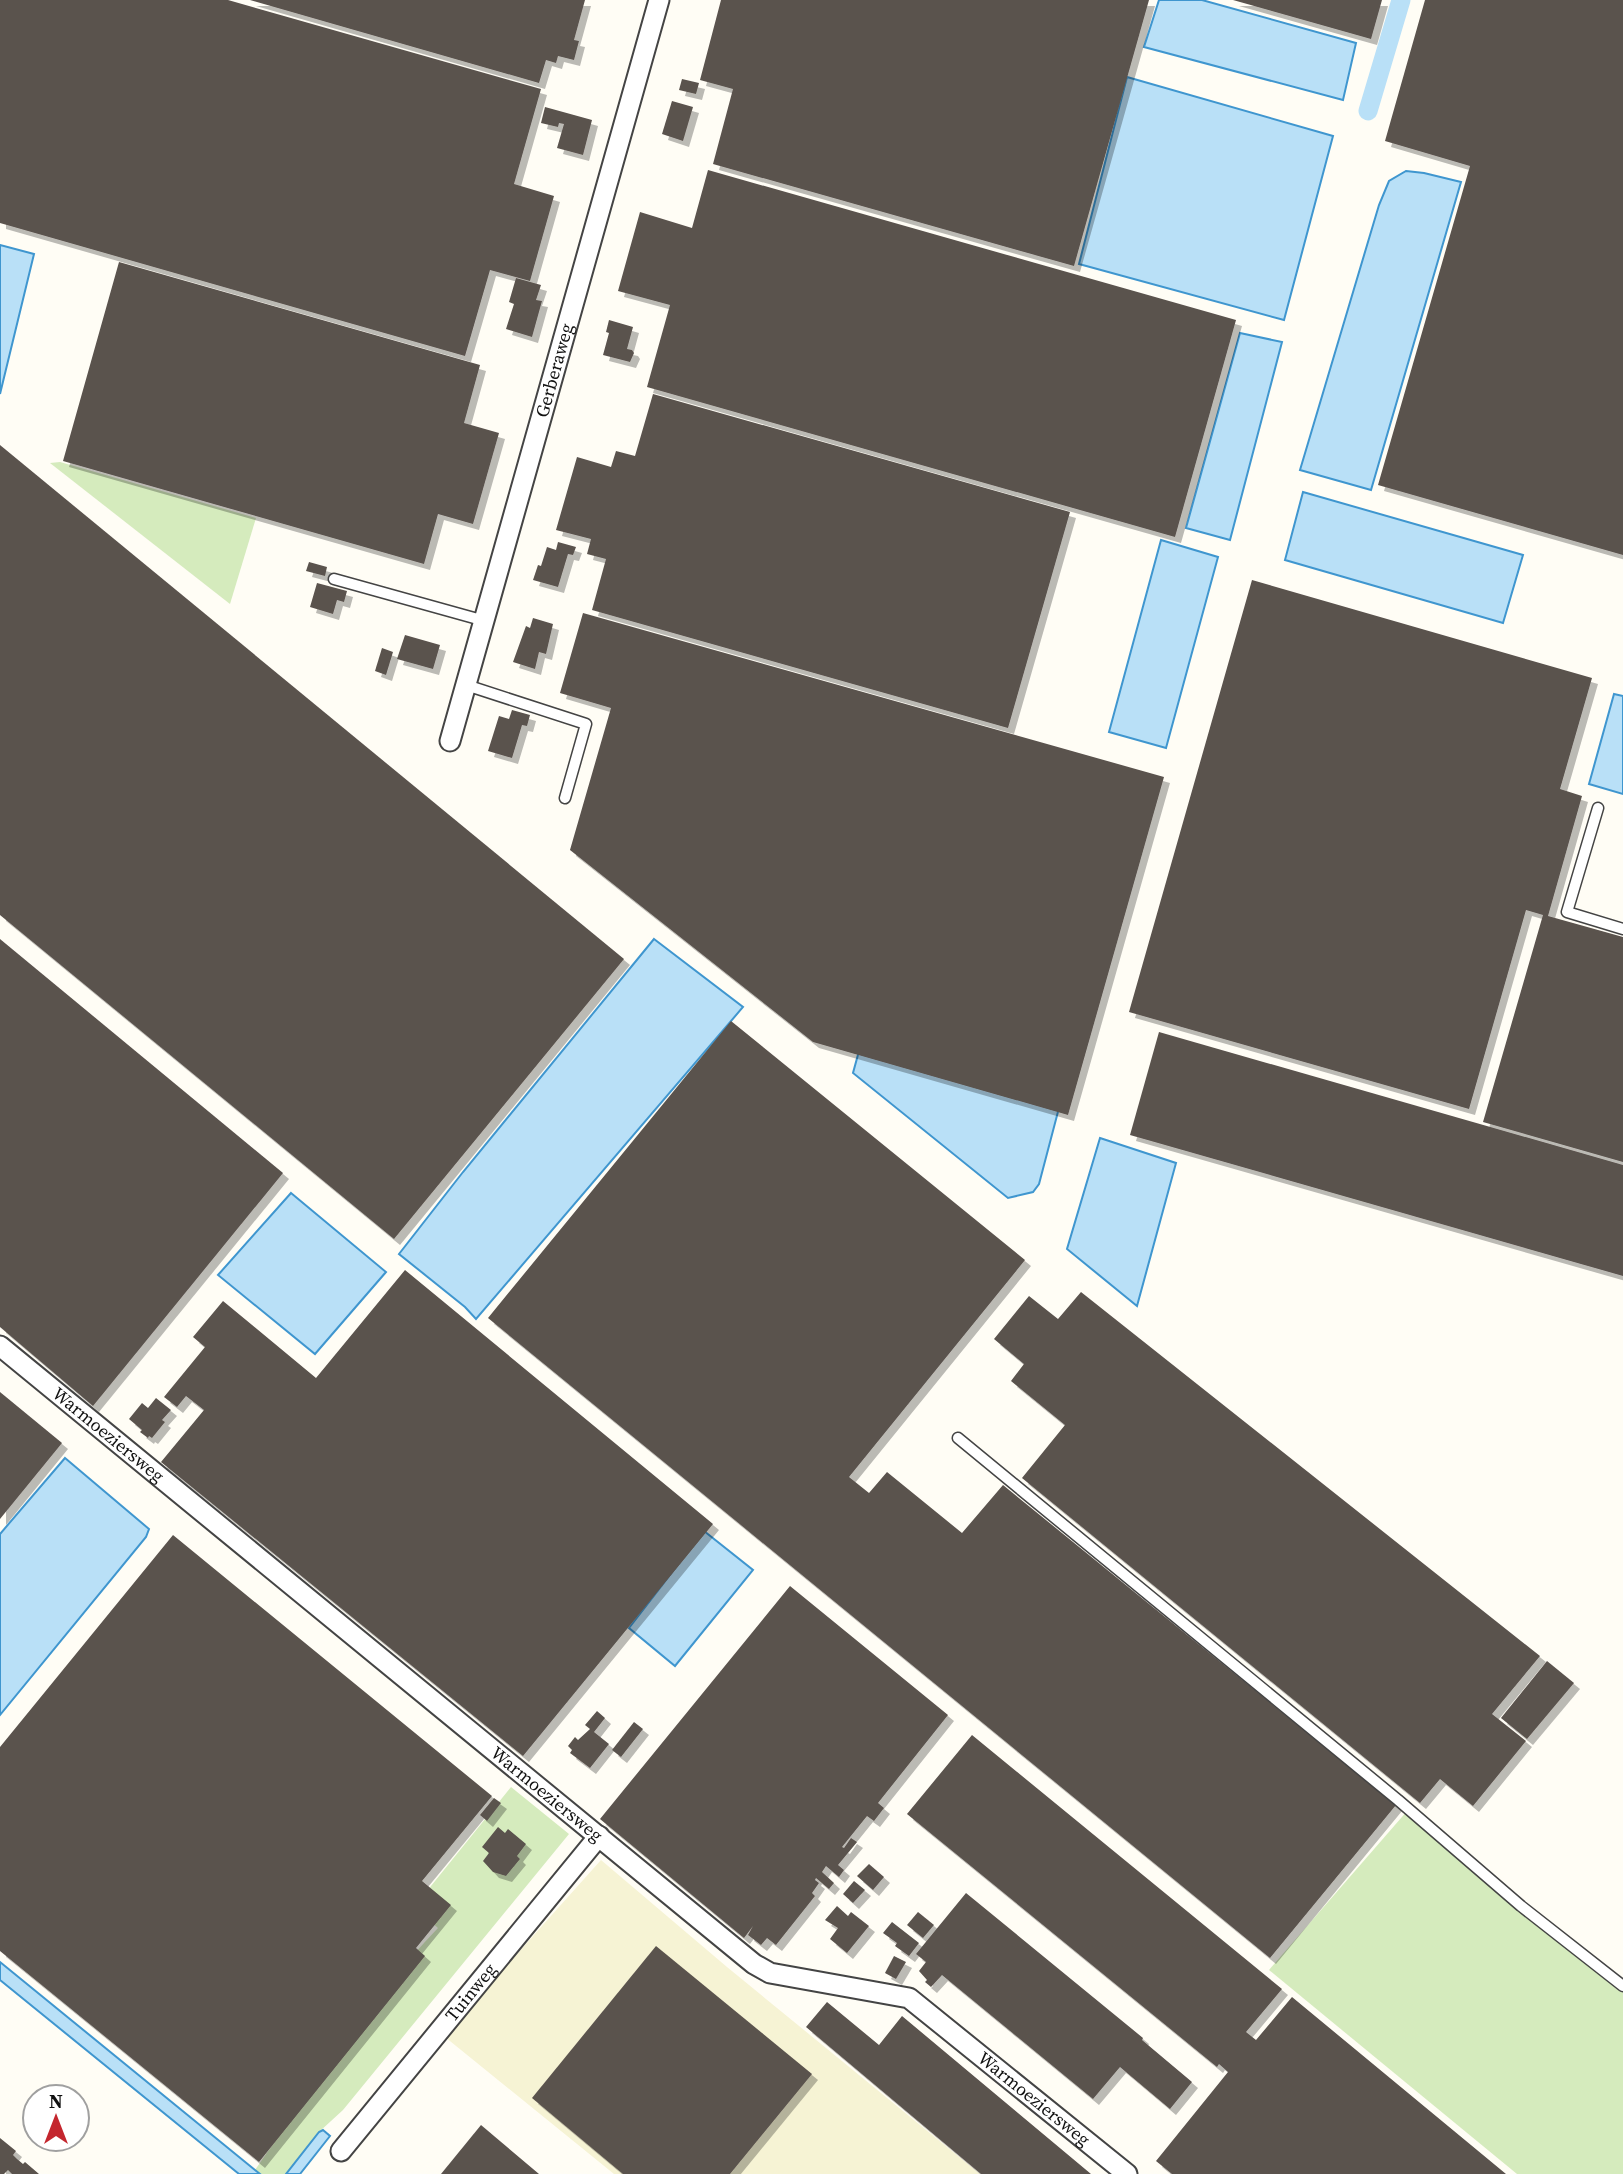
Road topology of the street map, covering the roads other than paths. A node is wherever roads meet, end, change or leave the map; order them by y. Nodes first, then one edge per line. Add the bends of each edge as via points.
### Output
1 (659, 0) edge
2 (334, 579) dead end
3 (485, 621) junction
4 (466, 685) junction
5 (450, 741) dead end
6 (565, 798) dead end
7 (1598, 808) dead end
8 (1623, 929) edge
9 (0, 1346) edge
10 (958, 1438) dead end
11 (599, 1836) junction
12 (1623, 1986) edge
13 (341, 2151) dead end
14 (1127, 2174) edge

1 - 3 street, Gerberaweg
2 - 3 lane
3 - 4 street, Gerberaweg
4 - 5 street, Gerberaweg
4 - 6 lane via 586,724
7 - 8 lane via 1567,912
9 - 11 street, Warmoeziersweg
10 - 12 lane
11 - 13 street, Tuinweg
11 - 14 street, Warmoeziersweg via 770,1973 909,1998

